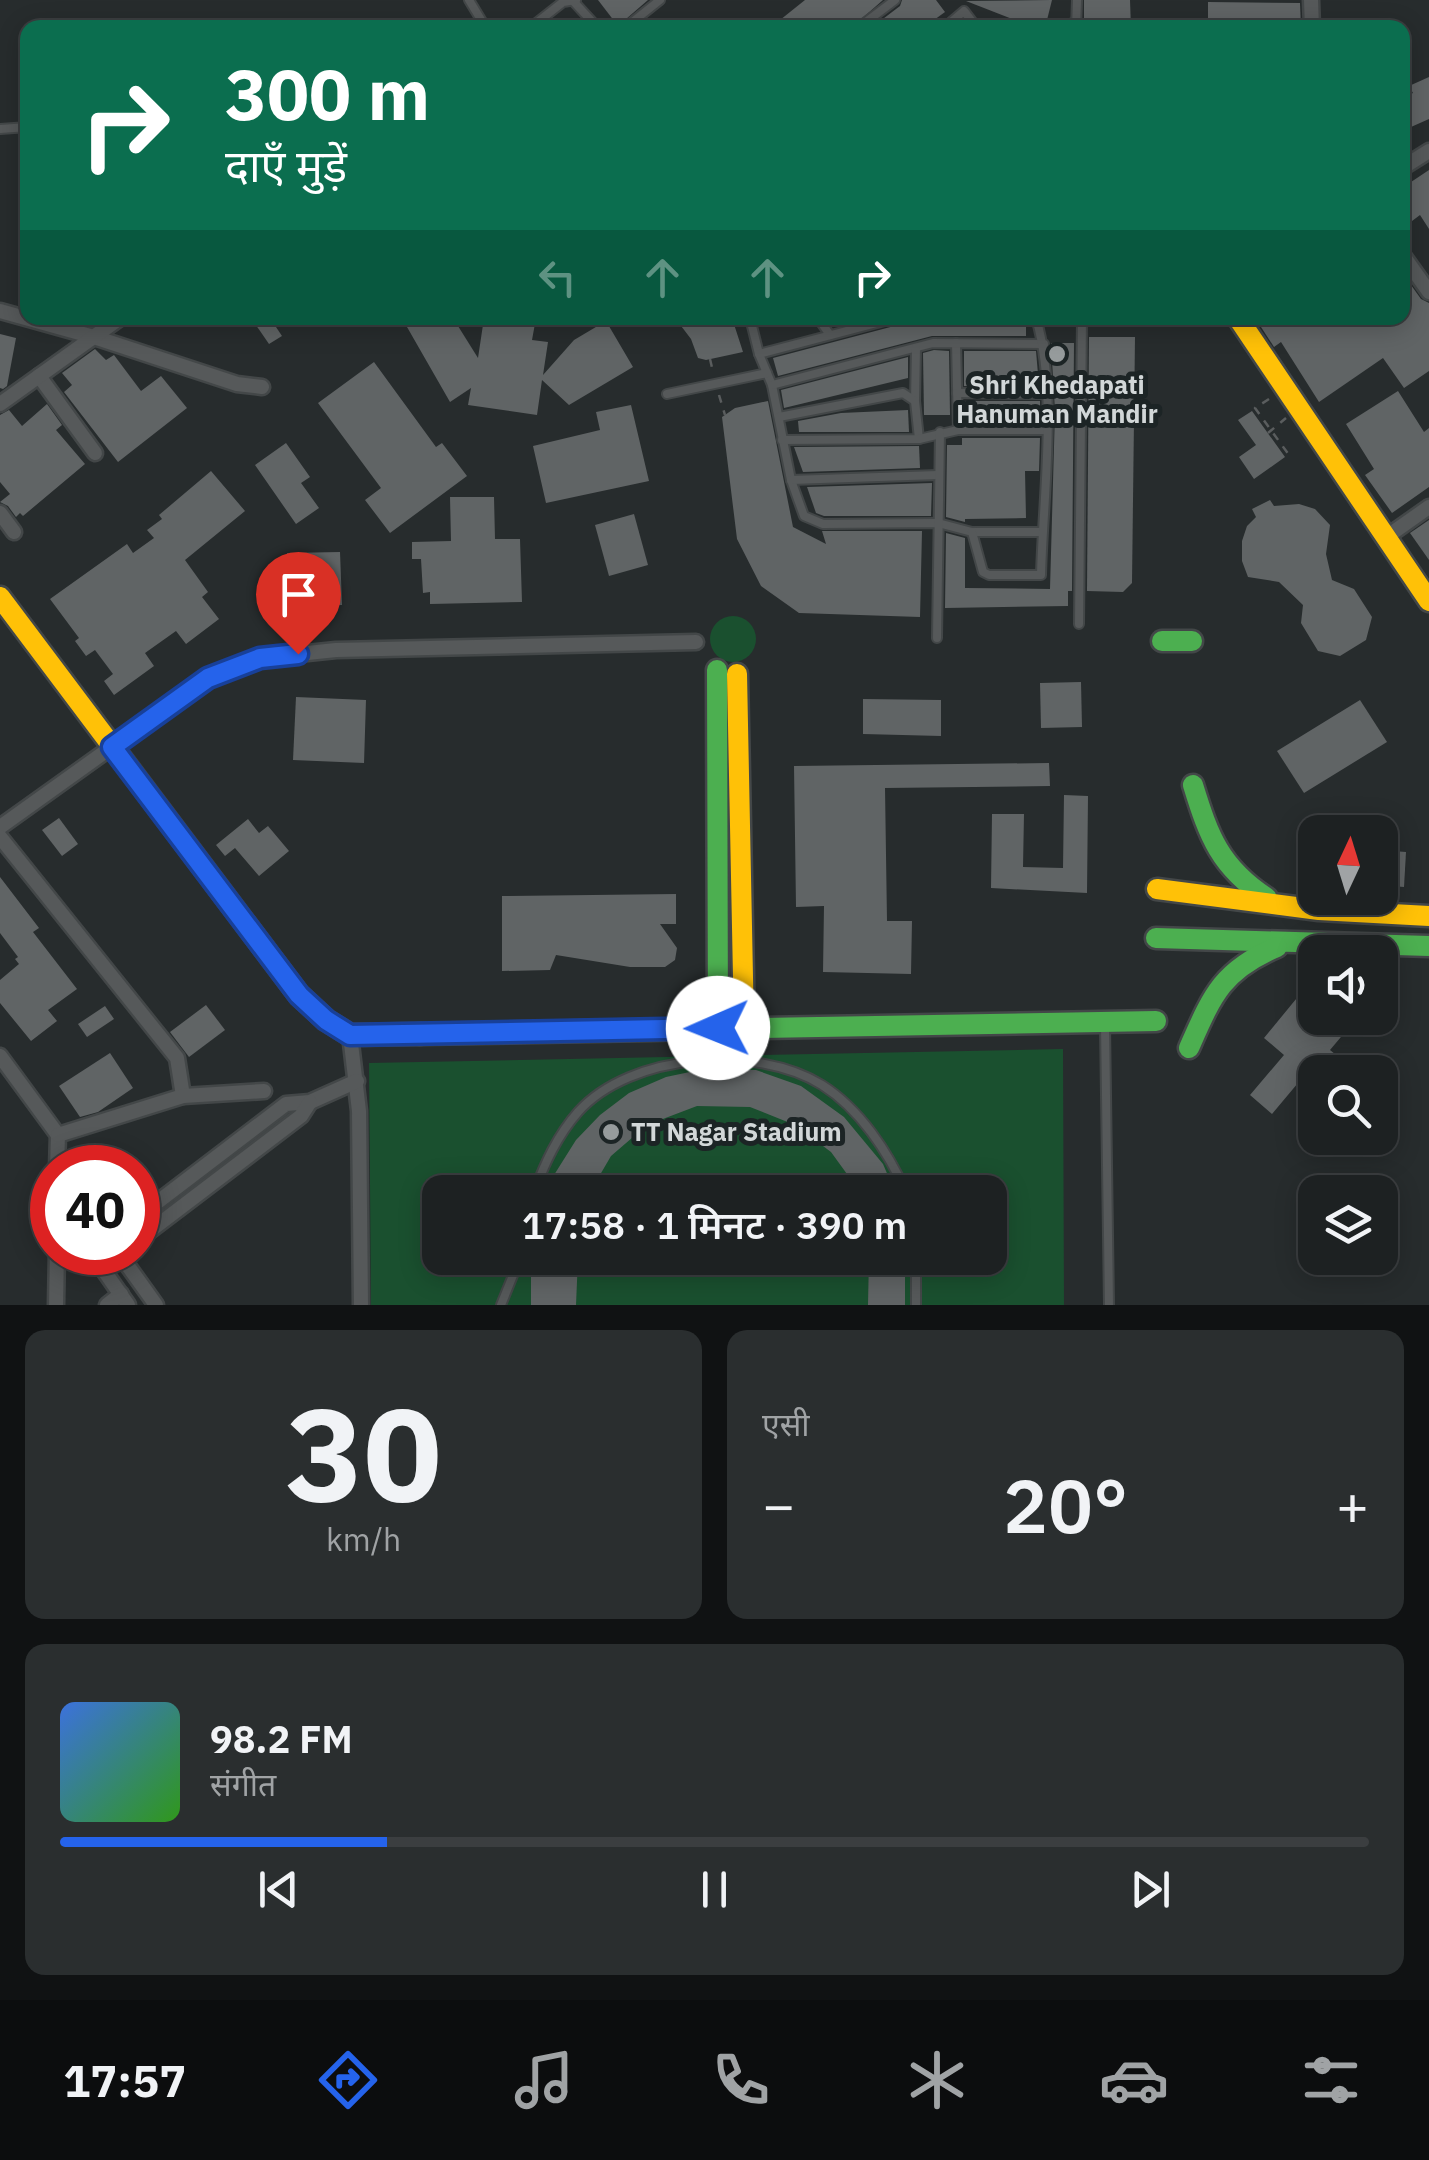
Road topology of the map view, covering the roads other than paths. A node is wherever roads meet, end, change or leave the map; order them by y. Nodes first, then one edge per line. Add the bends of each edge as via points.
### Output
1 (660, 0) edge
2 (896, 0) edge
3 (562, 1) edge
4 (575, 1) edge
5 (539, 20) edge
6 (634, 20) edge
7 (869, 20) edge
8 (1410, 265) edge
9 (1429, 292) edge
10 (49, 325) edge
11 (110, 325) edge
12 (752, 325) edge
13 (823, 325) edge
14 (870, 325) edge
15 (1038, 325) edge
16 (1082, 325) edge
17 (1243, 325) edge
18 (830, 336) junction
19 (94, 337) junction
20 (956, 344) junction
21 (1044, 344) junction
22 (916, 348) junction
23 (759, 354) junction
24 (767, 373) junction
25 (39, 376) junction
26 (772, 384) junction
27 (262, 387) dead end
28 (667, 394) dead end
29 (957, 394) junction
30 (1046, 394) junction
31 (915, 401) junction
32 (0, 404) edge
33 (779, 417) junction
34 (958, 430) junction
35 (1046, 430) junction
36 (940, 432) junction
37 (918, 439) junction
38 (782, 440) junction
39 (95, 452) dead end
40 (938, 475) junction
41 (790, 480) junction
42 (1429, 507) edge
43 (0, 513) edge
44 (938, 523) junction
45 (14, 532) dead end
46 (972, 532) junction
47 (1042, 532) junction
48 (1385, 538) junction
49 (0, 597) edge
50 (1429, 601) edge
51 (1078, 624) dead end
52 (937, 638) dead end
53 (1162, 641) dead end
54 (1192, 641) dead end
55 (696, 642) dead end
56 (112, 747) junction
57 (1193, 784) dead end
58 (0, 827) edge
59 (0, 837) edge
60 (1158, 889) dead end
61 (1279, 905) junction
62 (1429, 916) edge
63 (1156, 938) dead end
64 (1284, 944) junction
65 (1429, 946) edge
66 (1156, 1021) dead end
67 (1105, 1022) junction
68 (718, 1028) junction
69 (744, 1028) junction
70 (350, 1035) junction
71 (1189, 1048) dead end
72 (0, 1056) edge
73 (357, 1081) junction
74 (264, 1091) dead end
75 (183, 1096) junction
76 (310, 1102) junction
77 (58, 1135) junction
78 (58, 1145) edge
79 (541, 1175) edge
80 (898, 1175) edge
81 (160, 1200) edge
82 (160, 1223) edge
83 (56, 1275) edge
84 (107, 1275) edge
85 (135, 1275) edge
86 (513, 1275) edge
87 (916, 1275) edge
88 (124, 1300) edge
89 (56, 1305) edge
90 (107, 1305) edge
91 (156, 1305) edge
92 (361, 1305) edge
93 (501, 1305) edge
94 (916, 1305) edge
95 (1109, 1305) edge

1 - 6 lane
2 - 7 lane
3 - 4 lane
3 - 5 lane
8 - 9 street
10 - 19 street
11 - 19 street
12 - 23 lane
13 - 18 lane
14 - 18 lane
15 - 21 lane
16 - 51 lane
17 - 48 street
18 - 23 lane
19 - 25 street
19 - 27 street
20 - 21 lane
20 - 22 lane
20 - 29 lane
21 - 30 lane
22 - 26 lane
22 - 31 lane
23 - 24 lane
24 - 26 lane
24 - 28 lane
25 - 32 street
25 - 39 street
26 - 33 lane
29 - 30 lane
29 - 34 lane
30 - 35 lane
31 - 33 lane via 903,393
31 - 37 lane
33 - 38 lane
34 - 35 lane
34 - 36 lane
35 - 47 lane
36 - 37 lane
36 - 40 lane
37 - 38 lane
38 - 41 lane
40 - 41 lane
40 - 44 lane
41 - 44 lane via 804,516 823,524
42 - 48 street
43 - 45 street
44 - 46 lane
44 - 52 lane
46 - 47 lane
46 - 47 lane via 989,575 1041,575
48 - 50 street
49 - 56 street
53 - 54 street
55 - 56 street via 260,658 208,678
56 - 58 street
56 - 70 street via 299,995
57 - 61 street via 1222,863
59 - 75 street via 176,1058
60 - 61 street
61 - 62 street
63 - 64 street
64 - 65 street
64 - 71 street via 1232,969
66 - 67 street
67 - 69 street
67 - 95 lane
68 - 69 street
68 - 69 street via 727,672
68 - 70 street
70 - 73 street
72 - 77 street
73 - 76 street
73 - 92 street
74 - 75 street
75 - 77 street
76 - 81 street via 286,1104
76 - 82 street via 301,1116
77 - 78 street
79 - 80 lane via 555,1142 580,1110 617,1082 659,1066 713,1060 769,1063 822,1085 852,1111
83 - 89 street
84 - 88 street
85 - 91 street
86 - 93 lane
87 - 94 lane
88 - 90 street

